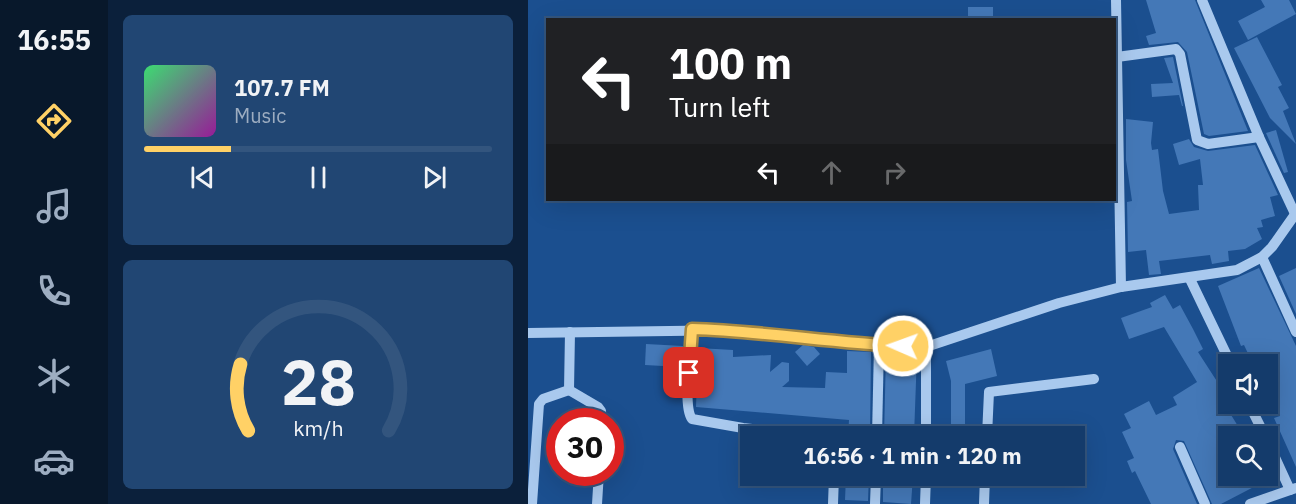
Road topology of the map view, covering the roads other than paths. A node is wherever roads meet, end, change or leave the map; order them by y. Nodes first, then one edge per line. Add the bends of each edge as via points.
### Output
1 (1116, 0) edge
2 (1202, 0) edge
3 (1118, 57) junction
4 (1259, 137) junction
5 (1296, 215) edge
6 (1262, 257) junction
7 (1190, 279) junction
8 (1121, 287) junction
9 (692, 329) junction
10 (570, 332) junction
11 (1296, 332) edge
12 (528, 333) edge
13 (879, 345) junction
14 (926, 347) junction
15 (1226, 354) edge
16 (1094, 379) dead end
17 (569, 390) junction
18 (598, 408) edge
19 (877, 426) edge
20 (926, 426) edge
21 (987, 426) edge
22 (740, 427) edge
23 (1180, 447) dead end
24 (1278, 461) edge
25 (598, 486) edge
26 (834, 486) edge
27 (876, 486) edge
28 (926, 486) edge
29 (985, 486) edge
30 (1293, 489) edge
31 (1272, 500) edge
32 (532, 504) edge
33 (597, 504) edge
34 (833, 504) edge
35 (875, 504) edge
36 (925, 504) edge
37 (984, 504) edge
38 (1205, 504) edge
39 (1250, 504) edge

1 - 3 street
2 - 4 street
3 - 4 street via 1176,49 1197,140 1208,144
3 - 8 street
4 - 5 street
5 - 6 street
6 - 7 street via 1237,270
6 - 11 street
7 - 8 street
7 - 15 street
8 - 14 street
9 - 10 street
9 - 13 street via 752,331
9 - 22 street via 688,413 692,419
10 - 12 street
10 - 17 street
13 - 14 street
13 - 19 street
14 - 20 street
16 - 21 street via 989,392
17 - 18 street
17 - 32 street via 539,404
23 - 38 street
24 - 30 street
25 - 33 street
26 - 34 street
27 - 35 street
28 - 36 street
29 - 37 street
30 - 31 street
31 - 39 street

